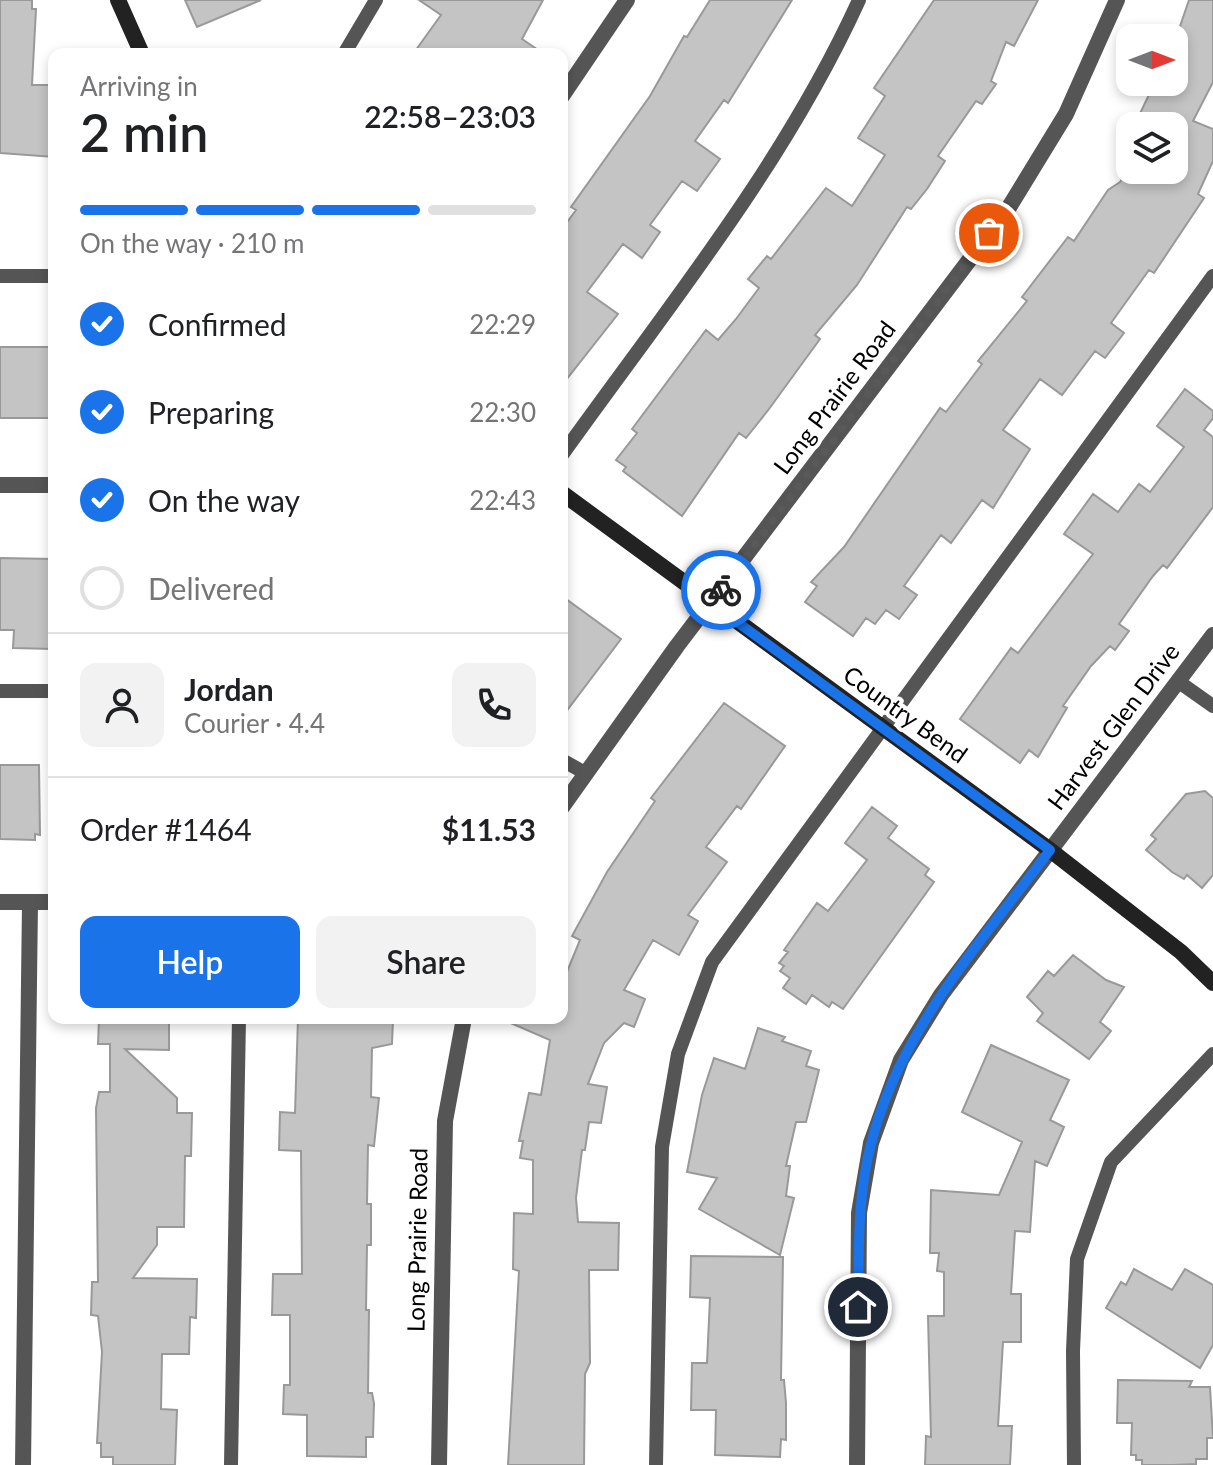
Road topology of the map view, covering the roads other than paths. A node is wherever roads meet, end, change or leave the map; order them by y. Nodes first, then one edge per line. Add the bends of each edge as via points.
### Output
1 (118, 0) edge
2 (376, 0) edge
3 (627, 0) edge
4 (859, 0) edge
5 (1117, 0) edge
6 (139, 48) edge
7 (348, 48) edge
8 (568, 87) edge
9 (0, 276) edge
10 (48, 276) edge
11 (1213, 276) edge
12 (568, 447) edge
13 (0, 485) edge
14 (48, 485) edge
15 (568, 497) edge
16 (711, 603) junction
17 (1213, 635) edge
18 (1179, 682) junction
19 (0, 691) edge
20 (48, 691) edge
21 (1213, 706) edge
22 (881, 727) junction
23 (568, 763) edge
24 (585, 773) junction
25 (568, 798) edge
26 (1050, 850) junction
27 (0, 902) edge
28 (30, 902) junction
29 (48, 902) edge
30 (1213, 983) edge
31 (239, 1024) edge
32 (463, 1024) edge
33 (1213, 1054) edge
34 (23, 1465) edge
35 (231, 1465) edge
36 (439, 1465) edge
37 (656, 1465) edge
38 (857, 1465) edge
39 (1074, 1465) edge

1 - 6 street
2 - 7 lane
3 - 8 street
4 - 12 lane via 828,68 740,207
5 - 16 street, Long Prairie Road via 1066,114 1008,209
9 - 10 lane
11 - 22 lane
13 - 14 street
15 - 16 street, Country Bend
16 - 22 street, Country Bend
16 - 24 street, Long Prairie Road
17 - 18 street, Harvest Glen Drive
18 - 21 lane
18 - 26 street, Harvest Glen Drive
19 - 20 lane
22 - 26 street, Country Bend
22 - 37 lane via 712,962 678,1054 662,1147
23 - 24 lane
24 - 25 street, Long Prairie Road
26 - 30 street, Country Bend
26 - 38 street, Harvest Glen Drive via 941,995 909,1047 871,1143 859,1213
27 - 28 street
28 - 29 street
28 - 34 street
31 - 35 lane
32 - 36 street, Long Prairie Road via 445,1121
33 - 39 lane via 1111,1162 1077,1259

